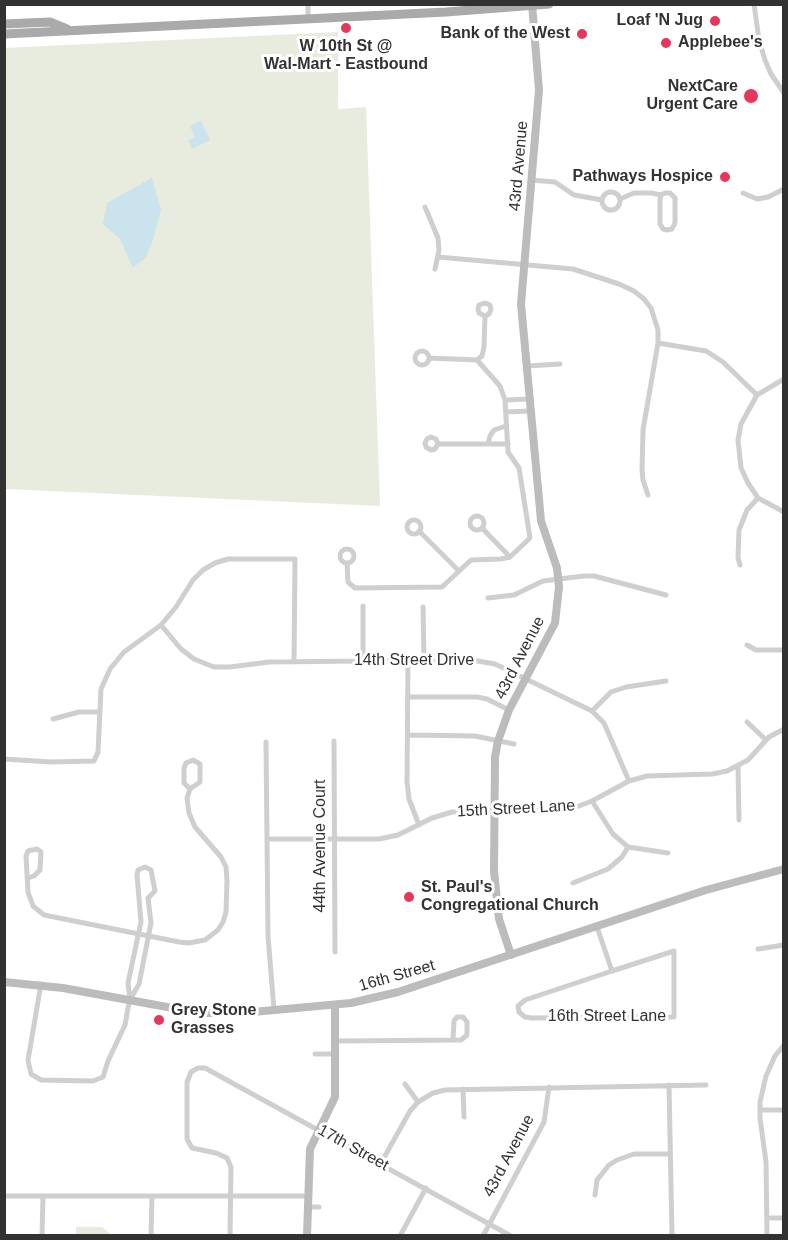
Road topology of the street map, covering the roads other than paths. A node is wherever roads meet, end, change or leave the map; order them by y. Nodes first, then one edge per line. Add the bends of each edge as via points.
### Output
1 (308, 4) edge
2 (459, 4) edge
3 (549, 4) edge
4 (754, 4) edge
5 (532, 5) edge
6 (447, 12) junction
7 (308, 19) junction
8 (4, 24) edge
9 (69, 30) junction
10 (4, 34) edge
11 (783, 93) edge
12 (531, 180) junction
13 (783, 189) edge
14 (743, 193) dead end
15 (661, 195) junction
16 (620, 199) junction
17 (602, 200) junction
18 (425, 207) dead end
19 (438, 257) junction
20 (524, 264) junction
21 (435, 269) dead end
22 (485, 316) dead end
23 (658, 343) junction
24 (429, 358) dead end
25 (477, 360) junction
26 (560, 364) dead end
27 (527, 366) junction
28 (783, 379) edge
29 (757, 395) junction
30 (530, 399) junction
31 (505, 400) junction
32 (530, 411) junction
33 (506, 412) junction
34 (506, 426) junction
35 (438, 444) dead end
36 (488, 444) junction
37 (508, 444) junction
38 (648, 495) dead end
39 (758, 498) junction
40 (540, 510) junction
41 (525, 512) junction
42 (783, 512) edge
43 (541, 521) junction
44 (528, 524) junction
45 (482, 528) dead end
46 (419, 531) dead end
47 (510, 557) junction
48 (347, 563) dead end
49 (740, 565) dead end
50 (459, 571) junction
51 (559, 578) junction
52 (666, 595) dead end
53 (488, 598) dead end
54 (363, 606) dead end
55 (423, 607) dead end
56 (161, 625) junction
57 (747, 645) dead end
58 (783, 650) edge
59 (363, 661) junction
60 (408, 661) junction
61 (424, 661) junction
62 (294, 662) junction
63 (527, 678) junction
64 (666, 681) dead end
65 (409, 697) junction
66 (509, 710) junction
67 (592, 711) junction
68 (99, 712) junction
69 (53, 719) dead end
70 (747, 722) dead end
71 (783, 729) edge
72 (408, 735) junction
73 (766, 740) junction
74 (334, 741) dead end
75 (498, 741) junction
76 (266, 742) dead end
77 (514, 744) dead end
78 (4, 759) edge
79 (738, 767) junction
80 (629, 781) junction
81 (190, 789) junction
82 (592, 801) junction
83 (494, 811) junction
84 (739, 820) dead end
85 (419, 825) junction
86 (334, 838) junction
87 (267, 839) junction
88 (628, 847) junction
89 (668, 853) dead end
90 (783, 869) edge
91 (28, 878) junction
92 (573, 883) dead end
93 (505, 891) dead end
94 (495, 892) junction
95 (148, 898) junction
96 (139, 899) junction
97 (597, 927) junction
98 (140, 935) junction
99 (148, 937) junction
100 (783, 945) edge
101 (758, 949) dead end
102 (335, 952) dead end
103 (511, 955) junction
104 (612, 971) junction
105 (4, 982) edge
106 (41, 984) junction
107 (130, 1000) junction
108 (335, 1005) junction
109 (274, 1010) junction
110 (453, 1029) junction
111 (467, 1029) junction
112 (453, 1040) junction
113 (336, 1041) junction
114 (783, 1045) edge
115 (315, 1054) dead end
116 (336, 1054) junction
117 (405, 1084) dead end
118 (669, 1085) junction
119 (706, 1085) dead end
120 (549, 1087) junction
121 (463, 1089) junction
122 (418, 1102) junction
123 (760, 1110) junction
124 (783, 1110) edge
125 (464, 1117) dead end
126 (318, 1129) junction
127 (670, 1154) junction
128 (381, 1163) junction
129 (426, 1188) junction
130 (595, 1195) dead end
131 (4, 1196) edge
132 (43, 1196) junction
133 (152, 1196) junction
134 (231, 1196) junction
135 (307, 1196) junction
136 (307, 1207) junction
137 (319, 1207) dead end
138 (767, 1218) junction
139 (783, 1218) edge
140 (489, 1223) junction
141 (42, 1236) edge
142 (151, 1236) edge
143 (230, 1236) edge
144 (307, 1236) edge
145 (400, 1236) edge
146 (483, 1236) edge
147 (511, 1236) edge
148 (672, 1236) edge
149 (767, 1236) edge

1 - 7 street
2 - 6 main road
3 - 5 main road
4 - 11 street via 765,60
5 - 6 main road
5 - 12 street, 43rd Avenue via 539,90
6 - 7 main road
7 - 9 main road
8 - 9 main road via 50,22
9 - 10 main road
12 - 17 street via 555,182 579,197
12 - 20 street, 43rd Avenue
13 - 14 street via 757,199
15 - 15 street via 660,224 669,230 675,224 675,198 670,193
15 - 16 street via 634,193
16 - 17 street via 611,192
16 - 17 street via 618,207 611,210 603,206
18 - 19 street via 438,238
19 - 20 street
19 - 21 street
20 - 23 street via 582,271 634,291 651,308 657,322
20 - 27 street, 43rd Avenue via 521,304
22 - 25 street via 484,347
23 - 29 street via 706,351
23 - 38 street via 643,430 642,470
24 - 25 street
25 - 31 street
26 - 27 street
27 - 30 street, 43rd Avenue
28 - 29 street
29 - 39 street via 741,424 738,453 741,468
30 - 31 street
30 - 32 street, 43rd Avenue
31 - 33 street
32 - 33 street
32 - 40 street, 43rd Avenue
33 - 34 street
34 - 36 street via 494,430
34 - 37 street
35 - 36 street
36 - 37 street
37 - 41 street via 508,452 519,468
39 - 42 street
39 - 49 street via 741,520
40 - 41 street
40 - 43 street, 43rd Avenue
41 - 44 street
43 - 44 street
43 - 51 street, 43rd Avenue
44 - 47 street via 530,538
45 - 47 street
46 - 50 street
47 - 50 street via 471,560
48 - 50 street via 348,582 355,588 442,587
51 - 52 street via 594,576
51 - 53 street via 506,597
51 - 63 street, 43rd Avenue via 555,624
54 - 59 street
55 - 61 street
56 - 62 street, 14th Street Drive via 181,649 214,667
56 - 62 street via 193,580 214,563 248,558 295,559
56 - 68 street via 117,659 101,689
57 - 58 street via 756,650
59 - 60 street, 14th Street Drive
59 - 62 street, 14th Street Drive
60 - 61 street, 14th Street Drive
60 - 65 street
61 - 63 street, 14th Street Drive via 478,661
63 - 66 street, 43rd Avenue
63 - 67 street, 14th Street Drive
64 - 67 street via 611,692
65 - 66 street via 477,697
65 - 72 street
66 - 75 street, 43rd Avenue
67 - 80 street, 14th Street Drive via 604,723
68 - 69 street via 79,712
68 - 78 street via 98,752 94,761
70 - 73 street
71 - 73 street, 15th Street Lane
72 - 75 street via 475,736
72 - 85 street via 409,799
73 - 79 street, 15th Street Lane
74 - 86 street, 44th Avenue Court
75 - 77 street
75 - 83 street, 43rd Avenue
76 - 87 street
79 - 80 street, 15th Street Lane via 712,774
79 - 84 street
80 - 82 street, 15th Street Lane
81 - 81 street via 200,782 200,764 193,760 184,768 184,783
81 - 99 street via 187,806 191,820 226,867 226,912 218,930 205,940 189,944
82 - 83 street, 15th Street Lane via 567,809
82 - 88 street via 613,834
83 - 85 street, 15th Street Lane via 452,812
83 - 94 street, 43rd Avenue
85 - 86 street, 15th Street Lane via 391,837
86 - 87 street, 15th Street Lane
86 - 102 street, 44th Avenue Court
87 - 109 street
88 - 89 street
88 - 92 street via 608,869
90 - 97 street, 16th Street
91 - 91 street via 40,870 41,852 37,849 26,855
91 - 98 street via 30,901 44,915
93 - 94 street
94 - 103 street, 43rd Avenue
95 - 96 street
95 - 96 street via 155,891 151,870 145,867 137,875
95 - 99 street
96 - 98 street
97 - 103 street, 16th Street
97 - 104 street
98 - 99 street
98 - 107 street via 128,983
99 - 107 street via 139,984
100 - 101 street
103 - 108 street, 16th Street via 380,998
104 - 104 street, 16th Street Lane via 675,951 674,1017 525,1017 519,1012 518,1006 525,1000
105 - 106 street, 16th Street
106 - 107 street, 16th Street
106 - 107 street via 28,1060 31,1074 41,1080 93,1081 103,1077 125,1025
107 - 109 street, 16th Street via 200,1013
108 - 109 street, 16th Street
108 - 113 street
110 - 111 street
110 - 111 street via 454,1021 460,1017 467,1020
110 - 112 street
111 - 112 street via 466,1038
112 - 113 street
113 - 116 street
114 - 123 street via 766,1076
115 - 116 street
116 - 126 street via 335,1097
117 - 122 street
118 - 119 street
118 - 120 street
118 - 127 street
120 - 121 street
120 - 140 street, 43rd Avenue via 544,1122
121 - 122 street via 433,1093
121 - 125 street
122 - 128 street
123 - 124 street
123 - 138 street
126 - 128 street, 17th Street
126 - 134 street, 17th Street via 205,1068 191,1071 187,1139 192,1148 226,1158 231,1167
126 - 135 street via 309,1156
127 - 130 street via 634,1154 617,1160 597,1180
127 - 148 street
128 - 129 street, 17th Street
129 - 140 street, 17th Street
129 - 145 street
131 - 132 street
132 - 133 street
132 - 141 street
133 - 134 street
133 - 142 street
134 - 135 street
134 - 143 street
135 - 136 street
136 - 137 street
136 - 144 street
138 - 139 street
138 - 149 street
140 - 146 street, 43rd Avenue
140 - 147 street, 17th Street

